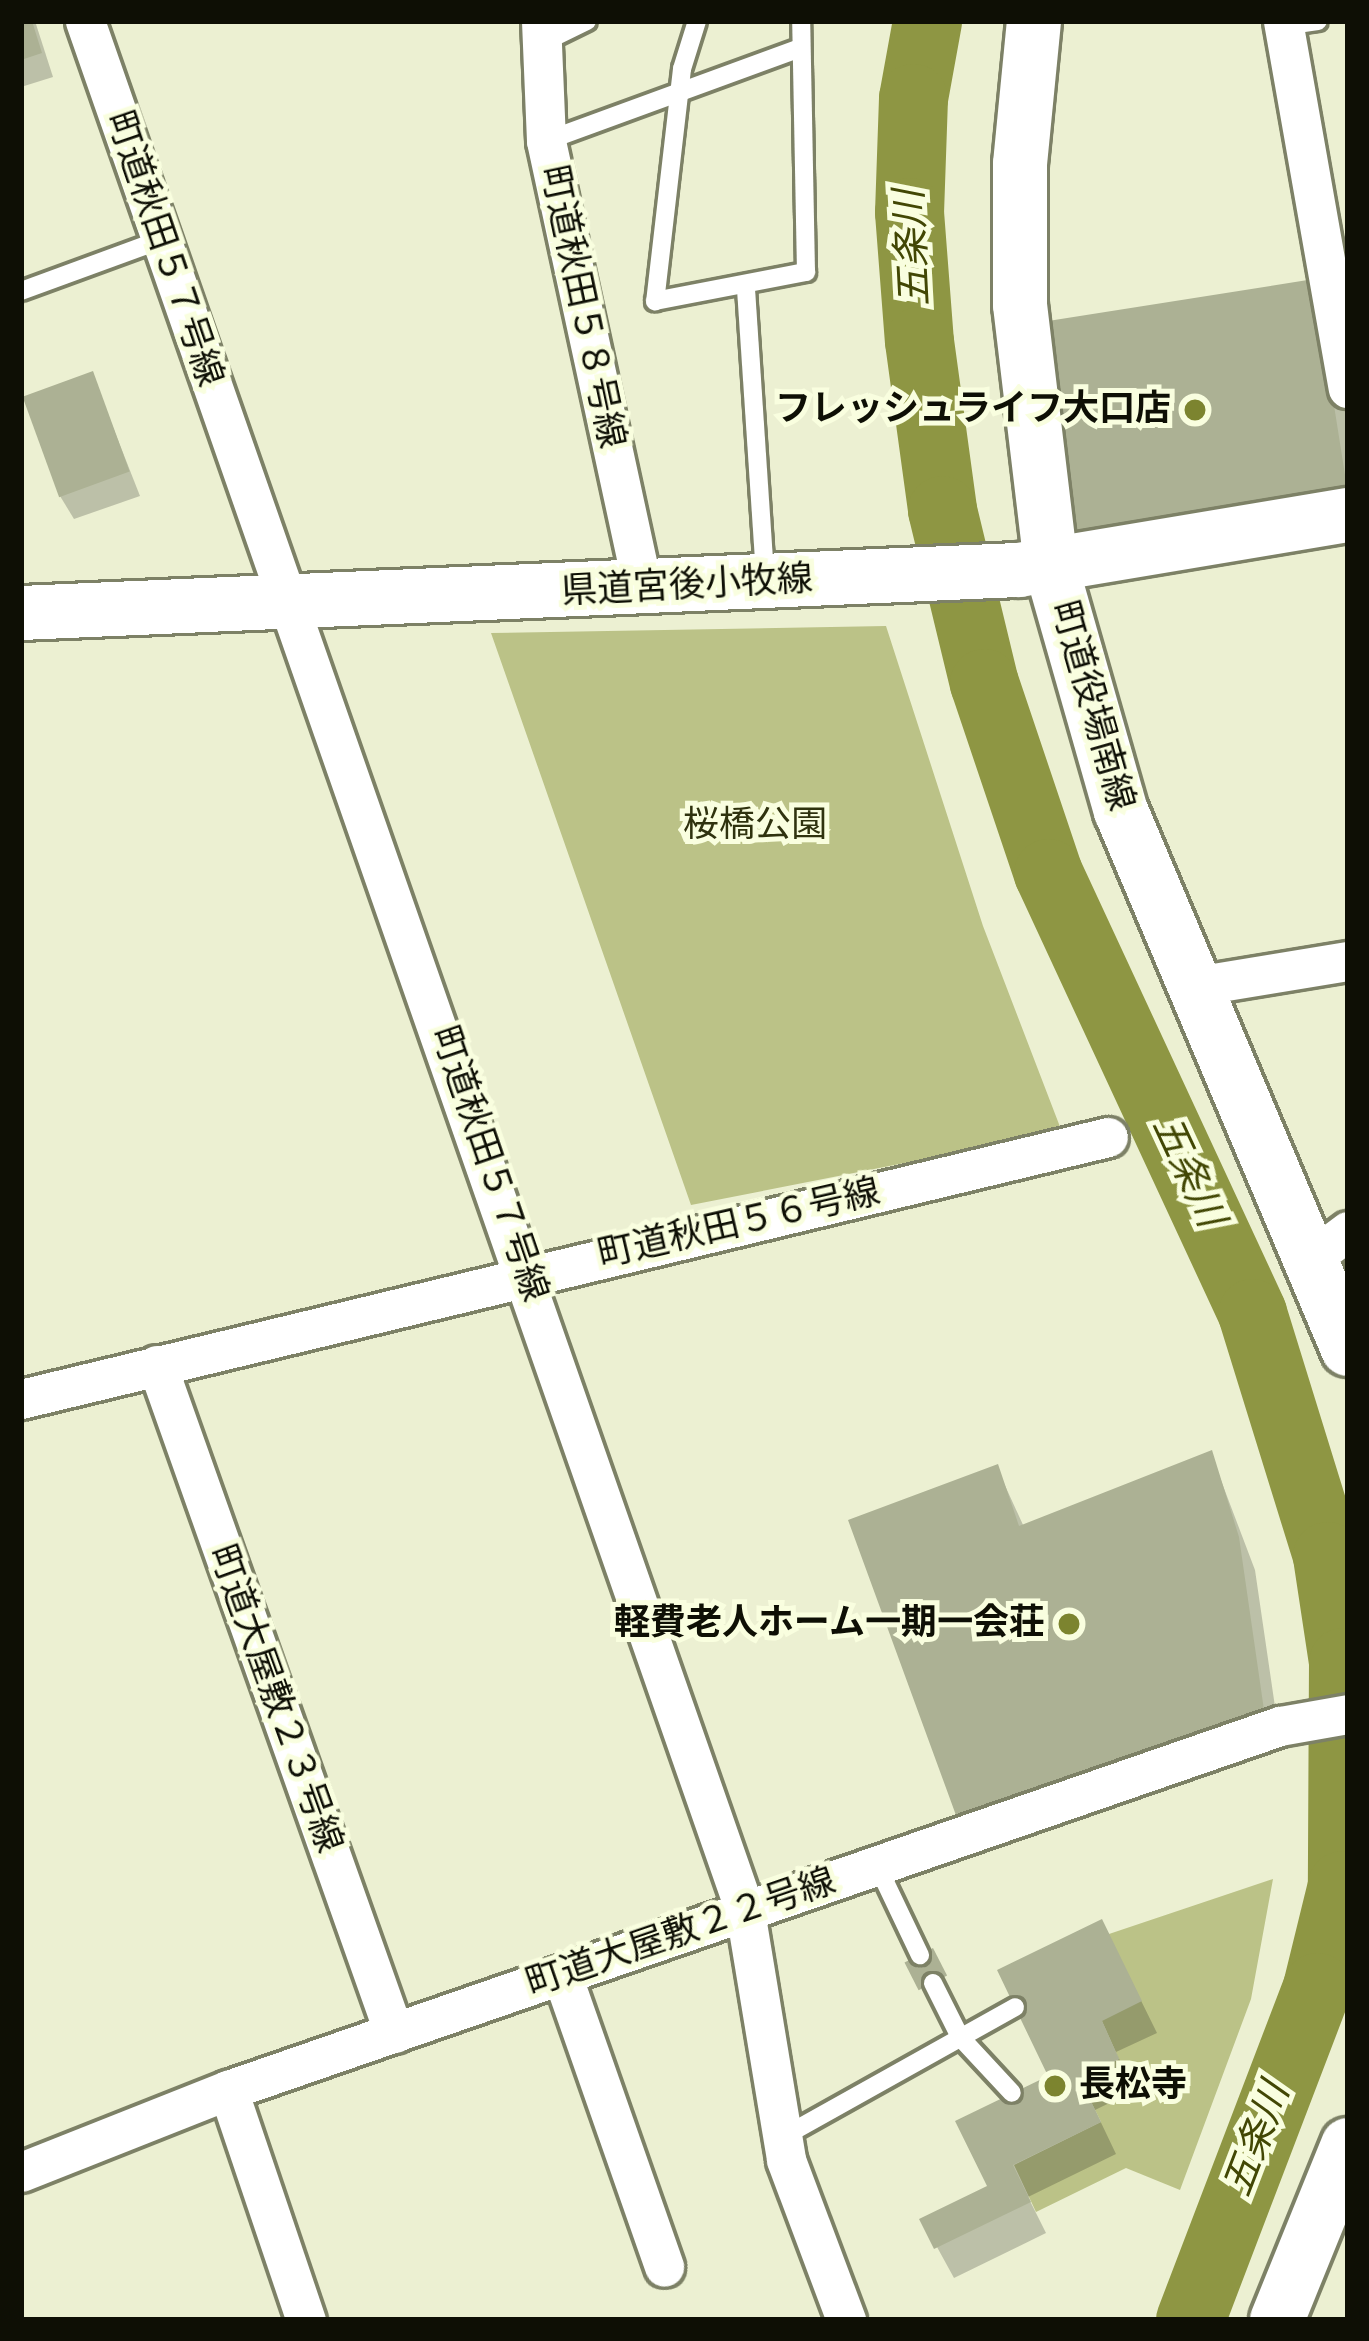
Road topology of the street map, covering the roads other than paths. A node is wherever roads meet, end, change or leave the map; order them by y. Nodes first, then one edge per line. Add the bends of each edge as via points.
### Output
1 (86, 21) edge
2 (587, 21) edge
3 (697, 21) edge
4 (801, 21) edge
5 (1034, 21) edge
6 (1295, 23) edge
7 (548, 33) edge
8 (800, 48) junction
9 (686, 87) junction
10 (554, 139) junction
11 (160, 240) junction
12 (746, 289) junction
13 (21, 291) edge
14 (1348, 388) edge
15 (1348, 515) edge
16 (1035, 568) junction
17 (765, 582) junction
18 (643, 591) junction
19 (288, 603) junction
20 (21, 613) edge
21 (1348, 961) edge
22 (1195, 986) junction
23 (1108, 1137) dead end
24 (1330, 1245) edge
25 (528, 1274) junction
26 (1348, 1349) edge
27 (157, 1365) junction
28 (21, 1399) edge
29 (1348, 1714) edge
30 (877, 1865) junction
31 (745, 1911) junction
32 (920, 1955) dead end
33 (562, 1975) junction
34 (933, 1982) dead end
35 (1015, 2006) dead end
36 (394, 2033) junction
37 (959, 2037) junction
38 (228, 2090) junction
39 (1012, 2093) dead end
40 (781, 2138) junction
41 (1348, 2145) edge
42 (21, 2171) edge
43 (664, 2266) dead end
44 (306, 2320) edge
45 (845, 2320) edge
46 (1277, 2320) edge

1 - 11 street, 町道秋田５７号線
2 - 7 lane
3 - 9 lane via 682,69
4 - 8 lane
5 - 16 street, 町道役場南線 via 1018,258
6 - 14 street
7 - 10 street, 町道秋田５８号線
8 - 9 lane
8 - 12 lane via 806,272
9 - 10 lane
9 - 12 lane via 655,301
10 - 18 street, 町道秋田５８号線
11 - 13 lane
11 - 19 street, 町道秋田５７号線
12 - 17 lane
15 - 16 street, 県道宮後小牧線
16 - 17 street, 県道宮後小牧線
16 - 22 street, 町道役場南線
17 - 18 street, 県道宮後小牧線
18 - 19 street, 県道宮後小牧線
19 - 20 street, 県道宮後小牧線
19 - 25 street, 町道秋田５７号線
21 - 22 street
22 - 24 street, 町道役場南線
23 - 25 street, 町道秋田５６号線
24 - 26 street, 町道役場南線
25 - 27 street, 町道秋田５６号線
25 - 31 street, 町道秋田５７号線
27 - 28 street, 町道秋田５６号線
27 - 36 street, 町道大屋敷２３号線
29 - 30 street, 町道大屋敷２２号線 via 1280,1726
30 - 31 street, 町道大屋敷２２号線
30 - 32 lane
31 - 33 street, 町道大屋敷２２号線
31 - 40 street, 町道秋田５７号線
33 - 36 street, 町道大屋敷２２号線
33 - 43 street
34 - 37 lane
35 - 37 lane
36 - 38 street, 町道大屋敷２２号線
37 - 39 lane
37 - 40 lane
38 - 42 street, 町道大屋敷２２号線
38 - 44 street
40 - 45 street, 町道秋田５７号線 via 810,2239
41 - 46 street

